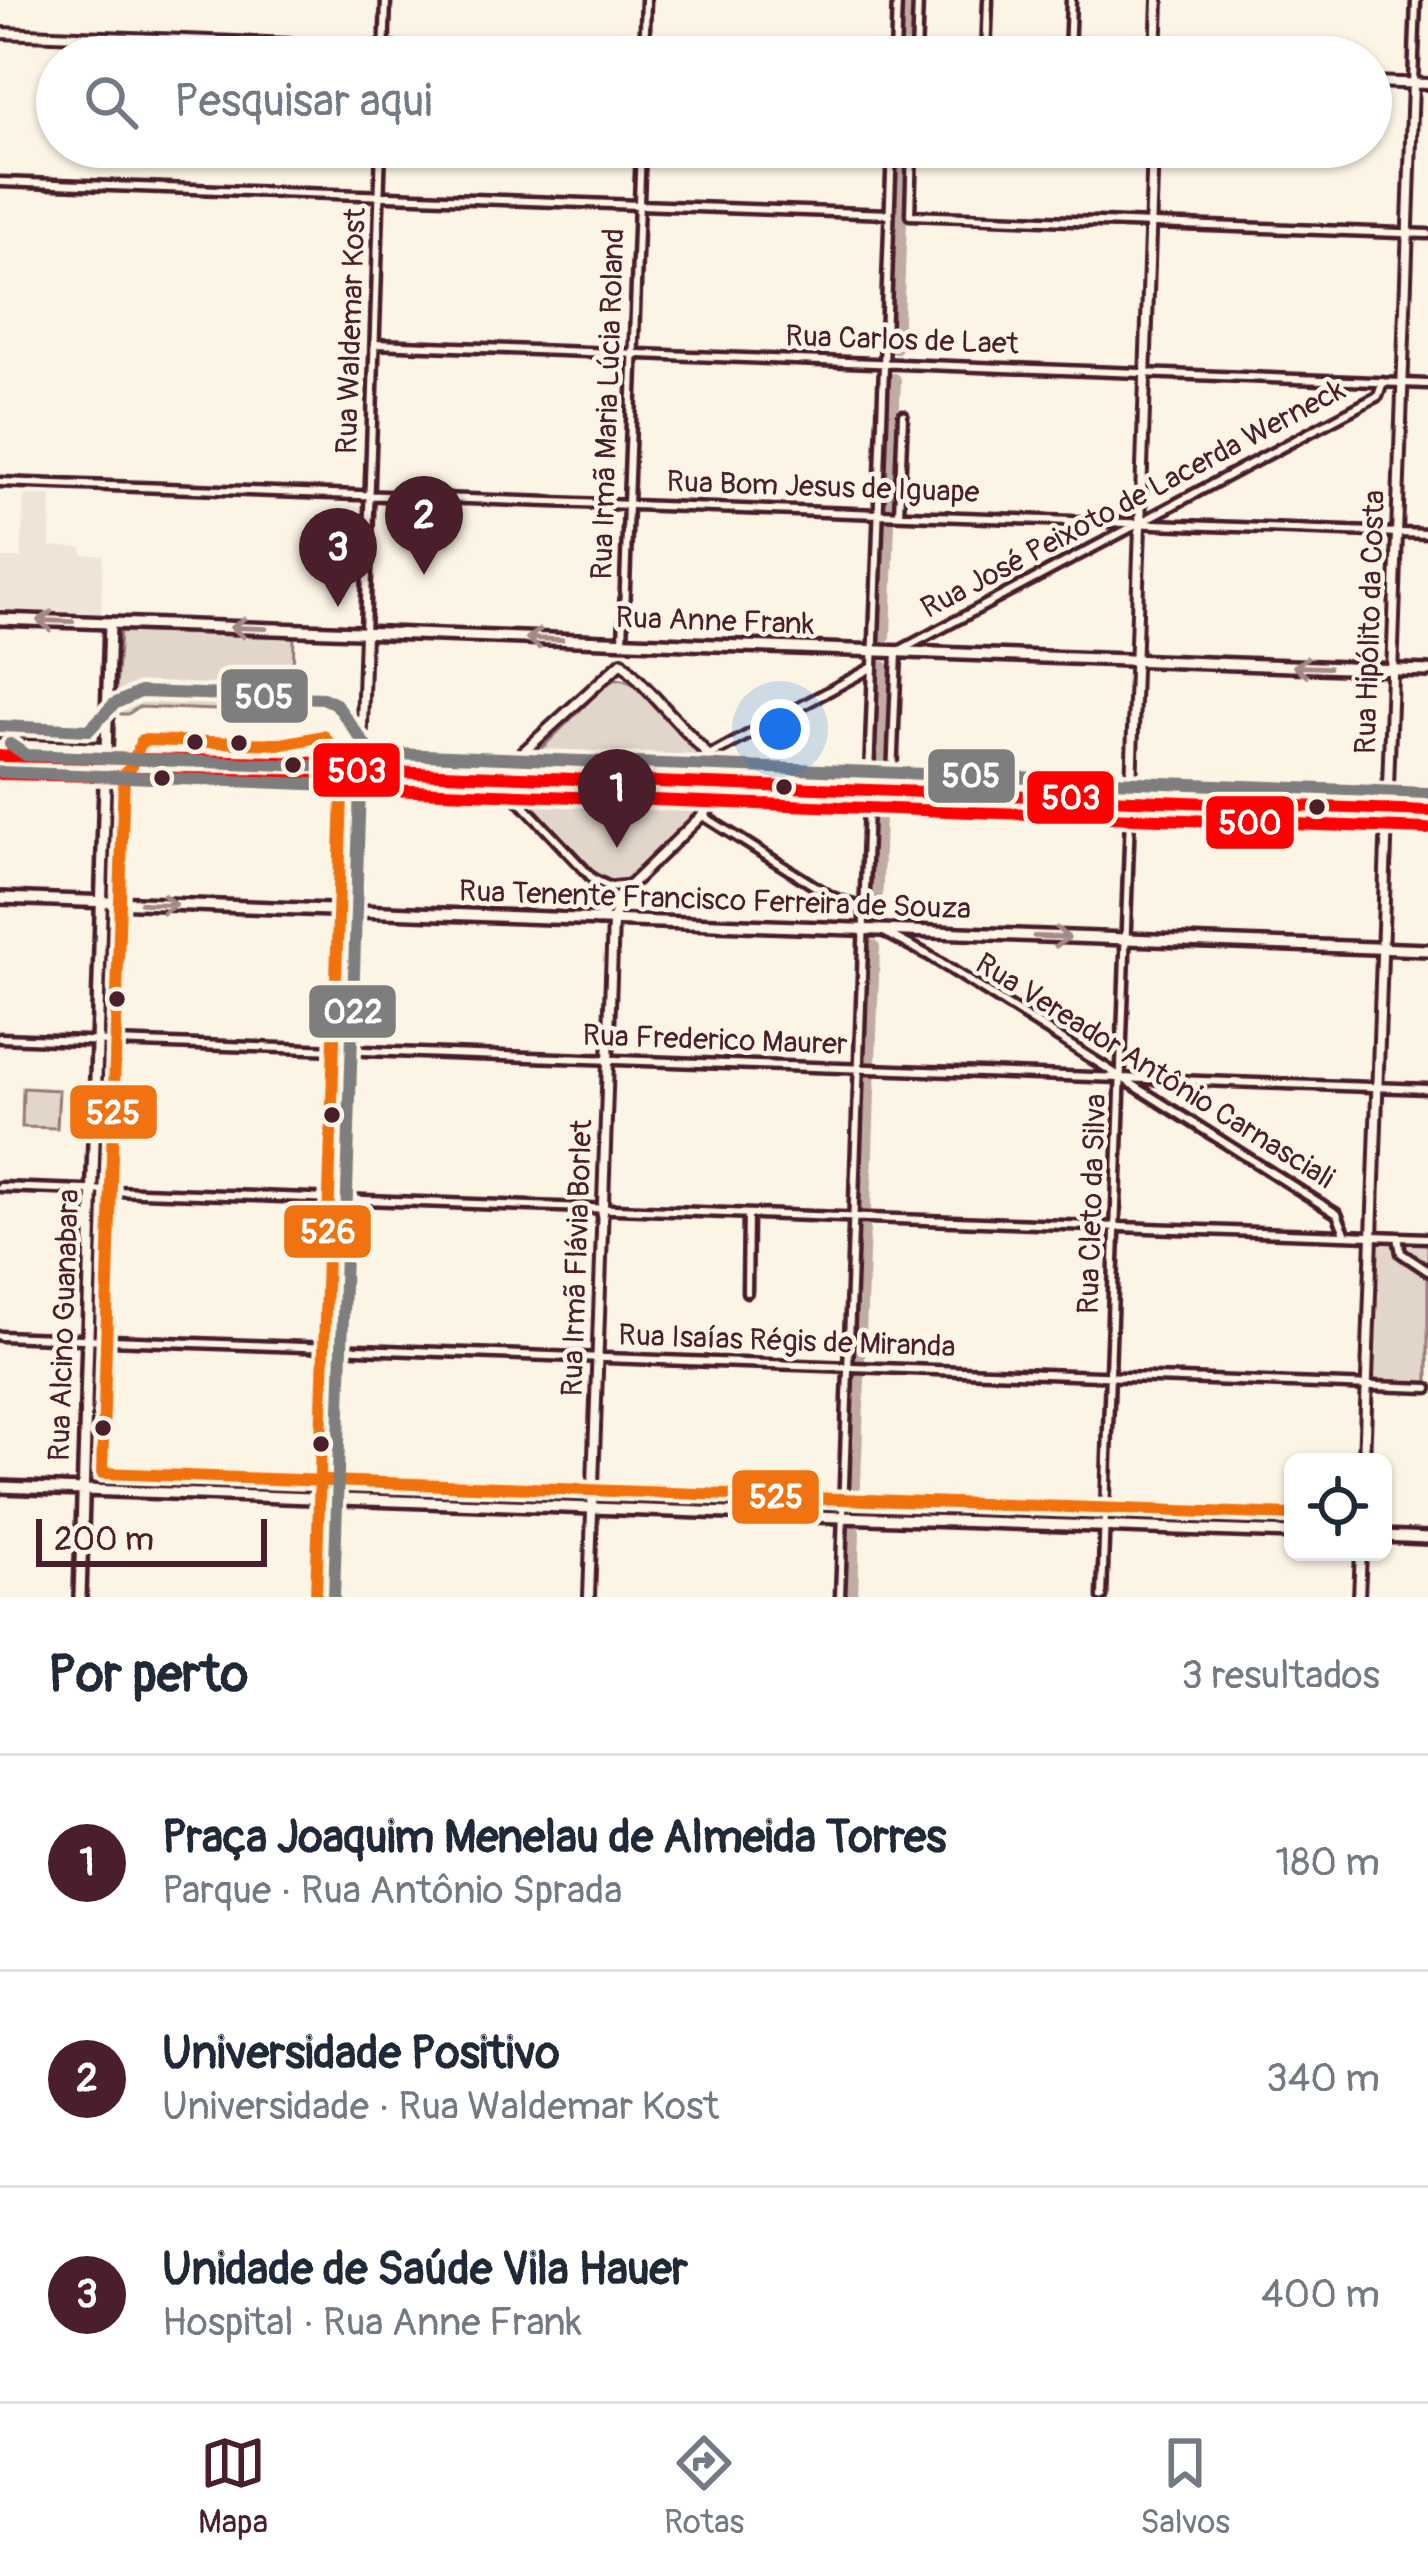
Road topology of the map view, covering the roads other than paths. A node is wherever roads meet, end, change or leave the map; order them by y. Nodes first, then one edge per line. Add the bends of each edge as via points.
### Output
1 (386, 0) edge
2 (646, 0) edge
3 (897, 0) edge
4 (917, 0) edge
5 (988, 0) edge
6 (1071, 0) edge
7 (1158, 0) edge
8 (1415, 0) edge
9 (0, 33) edge
10 (58, 36) edge
11 (385, 36) edge
12 (642, 36) edge
13 (896, 36) edge
14 (916, 36) edge
15 (987, 36) edge
16 (1070, 36) edge
17 (1157, 36) edge
18 (1392, 83) edge
19 (1413, 84) junction
20 (1428, 84) edge
21 (381, 168) edge
22 (640, 168) edge
23 (891, 168) edge
24 (911, 168) edge
25 (1152, 168) edge
26 (0, 182) edge
27 (380, 196) junction
28 (639, 206) junction
29 (889, 214) junction
30 (1150, 224) junction
31 (1407, 233) junction
32 (1428, 234) edge
33 (375, 344) junction
34 (634, 354) junction
35 (884, 364) junction
36 (1145, 374) junction
37 (1384, 382) junction
38 (1402, 383) junction
39 (1428, 384) edge
40 (903, 415) dead end
41 (0, 482) edge
42 (370, 495) junction
43 (628, 504) junction
44 (879, 514) junction
45 (899, 514) junction
46 (1139, 523) junction
47 (1396, 533) junction
48 (1428, 534) edge
49 (0, 620) edge
50 (110, 623) junction
51 (365, 632) junction
52 (623, 642) junction
53 (874, 651) junction
54 (897, 652) junction
55 (1135, 660) junction
56 (622, 662) junction
57 (873, 667) junction
58 (1392, 670) junction
59 (1428, 671) edge
60 (0, 744) edge
61 (106, 748) junction
62 (709, 756) junction
63 (362, 758) junction
64 (509, 764) junction
65 (722, 770) junction
66 (0, 772) edge
67 (106, 776) junction
68 (869, 776) junction
69 (892, 777) junction
70 (361, 786) junction
71 (1130, 788) junction
72 (511, 792) junction
73 (1388, 795) junction
74 (1428, 797) edge
75 (719, 800) junction
76 (868, 805) junction
77 (1130, 813) junction
78 (705, 817) junction
79 (1386, 824) junction
80 (1428, 826) edge
81 (627, 888) junction
82 (0, 898) edge
83 (101, 902) junction
84 (865, 910) junction
85 (356, 911) junction
86 (597, 920) junction
87 (613, 921) junction
88 (864, 930) junction
89 (881, 931) junction
90 (928, 932) junction
91 (1125, 939) junction
92 (1382, 949) junction
93 (1428, 950) edge
94 (928, 955) junction
95 (0, 1038) edge
96 (97, 1041) junction
97 (352, 1051) junction
98 (608, 1060) junction
99 (862, 1069) junction
100 (1120, 1078) junction
101 (1377, 1088) junction
102 (1428, 1089) edge
103 (0, 1186) edge
104 (92, 1190) junction
105 (347, 1199) junction
106 (603, 1208) junction
107 (748, 1214) junction
108 (854, 1217) junction
109 (1115, 1227) junction
110 (1346, 1235) junction
111 (1372, 1236) junction
112 (1398, 1237) junction
113 (1428, 1238) edge
114 (1428, 1271) edge
115 (747, 1292) dead end
116 (0, 1336) edge
117 (88, 1339) junction
118 (342, 1348) junction
119 (598, 1358) junction
120 (848, 1367) junction
121 (1110, 1377) junction
122 (1366, 1386) junction
123 (1428, 1388) edge
124 (1364, 1453) edge
125 (0, 1486) edge
126 (83, 1490) junction
127 (338, 1499) junction
128 (592, 1508) junction
129 (843, 1517) junction
130 (1105, 1526) junction
131 (1284, 1533) edge
132 (1392, 1536) edge
133 (1428, 1538) edge
134 (1360, 1561) edge
135 (80, 1597) edge
136 (334, 1597) edge
137 (589, 1597) edge
138 (840, 1597) edge
139 (1102, 1597) edge
140 (1359, 1597) edge

1 - 11 street
2 - 12 street
3 - 13 street
4 - 14 street
5 - 15 street
6 - 16 street
7 - 17 street
8 - 19 street, Rua Hipólito da Costa
9 - 10 street
18 - 19 street
19 - 20 street
19 - 31 street, Rua Hipólito da Costa
21 - 27 street, Rua Waldemar Kost
22 - 28 street, Rua Irmã Maria Lúcia Roland
23 - 29 street
24 - 30 street via 910,215
25 - 30 street
26 - 27 street
27 - 28 street
27 - 33 street, Rua Waldemar Kost
28 - 29 street
28 - 34 street, Rua Irmã Maria Lúcia Roland
29 - 35 street
30 - 31 street
30 - 36 street
31 - 32 street
31 - 38 street, Rua Hipólito da Costa
33 - 34 street, Rua Carlos de Laet
33 - 42 street, Rua Waldemar Kost
34 - 35 street, Rua Carlos de Laet
34 - 43 street, Rua Irmã Maria Lúcia Roland
35 - 36 street, Rua Carlos de Laet
35 - 44 street
36 - 37 street, Rua Carlos de Laet
36 - 46 street
37 - 38 street, Rua Carlos de Laet
37 - 46 street, Rua José Peixoto de Lacerda Werneck via 1378,396
38 - 39 street, Rua Carlos de Laet
38 - 47 street, Rua Hipólito da Costa
40 - 45 street
41 - 42 street, Rua Bom Jesus de Iguape
42 - 43 street, Rua Bom Jesus de Iguape
42 - 51 street, Rua Waldemar Kost
43 - 44 street, Rua Bom Jesus de Iguape
43 - 52 street, Rua Irmã Maria Lúcia Roland
44 - 45 street, Rua Bom Jesus de Iguape
44 - 53 street
45 - 46 street, Rua Bom Jesus de Iguape
46 - 47 street, Rua Bom Jesus de Iguape
46 - 54 street, Rua José Peixoto de Lacerda Werneck
46 - 55 street
47 - 48 street, Rua Bom Jesus de Iguape
47 - 58 street, Rua Hipólito da Costa
50 -> 49 main road, Rua Anne Frank
51 -> 50 main road, Rua Anne Frank
50 - 61 main road, Rua Alcino Guanabara
52 -> 51 main road, Rua Anne Frank
51 - 63 street, Rua Waldemar Kost
52 - 53 main road, Rua Anne Frank
52 - 56 street, Rua Irmã Maria Lúcia Roland
53 - 54 main road, Rua Anne Frank
53 - 57 street
54 - 55 main road, Rua Anne Frank
54 - 69 street
58 -> 55 main road, Rua Anne Frank
55 - 71 street
56 - 62 street
56 - 64 street
57 - 62 street
57 - 68 street
58 - 59 main road, Rua Anne Frank
58 - 73 street, Rua Hipólito da Costa
60 - 61 street
61 - 67 main road, Rua Alcino Guanabara
62 - 65 street
63 - 64 street
63 - 70 street, Rua Waldemar Kost
64 - 65 street
65 - 68 street
65 - 75 street
66 - 67 street
67 - 70 street
67 - 83 main road, Rua Alcino Guanabara
68 - 69 street
69 - 71 street
70 - 72 street
70 - 85 street, Rua Waldemar Kost
71 - 73 street
72 - 75 street
72 - 81 street via 593,879
73 - 74 street
73 - 79 street, Rua Hipólito da Costa
75 - 76 street
75 - 78 street
76 - 77 street
76 - 84 street
77 - 79 street
77 - 91 street, Rua Cleto da Silva
78 - 81 street
78 - 84 street
79 - 80 street
79 - 92 street, Rua Hipólito da Costa
81 - 86 main road
81 - 87 street, Rua Irmã Flávia Borlet
82 - 83 main road, Rua Tenente Francisco Ferreira de Souza
83 -> 85 main road, Rua Tenente Francisco Ferreira de Souza
83 - 96 main road, Rua Alcino Guanabara
84 - 88 street
85 - 86 main road, Rua Tenente Francisco Ferreira de Souza
85 - 97 street, Rua Waldemar Kost
86 - 87 main road, Rua Tenente Francisco Ferreira de Souza
87 - 88 main road, Rua Tenente Francisco Ferreira de Souza
87 - 98 street, Rua Irmã Flávia Borlet
88 - 89 main road, Rua Tenente Francisco Ferreira de Souza
88 - 99 street
89 - 90 main road, Rua Tenente Francisco Ferreira de Souza
89 - 94 street, Rua Vereador Antônio Carnasciali
90 -> 91 main road, Rua Tenente Francisco Ferreira de Souza
90 - 94 street
91 - 92 main road, Rua Tenente Francisco Ferreira de Souza
91 - 100 street, Rua Cleto da Silva
92 - 93 main road, Rua Tenente Francisco Ferreira de Souza
92 - 101 street, Rua Hipólito da Costa
94 - 100 street, Rua Vereador Antônio Carnasciali
95 - 96 street, Rua Frederico Maurer
96 - 97 street, Rua Frederico Maurer
96 - 104 main road, Rua Alcino Guanabara
97 - 98 street, Rua Frederico Maurer
97 - 105 street, Rua Waldemar Kost
98 - 99 street, Rua Frederico Maurer
98 - 106 street, Rua Irmã Flávia Borlet
99 - 100 street, Rua Frederico Maurer
99 - 108 street
100 - 101 street, Rua Frederico Maurer
100 - 109 street, Rua Cleto da Silva
100 - 110 street, Rua Vereador Antônio Carnasciali via 1337,1214
101 - 102 street, Rua Frederico Maurer
101 - 111 street, Rua Hipólito da Costa
103 - 104 street
104 - 105 street
104 - 117 main road, Rua Alcino Guanabara
105 - 106 street
105 - 118 street, Rua Waldemar Kost
106 - 107 street
106 - 119 street, Rua Irmã Flávia Borlet
107 - 108 street
107 - 115 street
108 - 109 street
108 - 120 street
109 - 110 street
109 - 121 street, Rua Cleto da Silva
110 - 111 street
111 - 112 street
111 - 122 street, Rua Hipólito da Costa
112 - 113 street
112 - 114 street via 1401,1253
116 - 117 street, Rua Isaías Régis de Miranda
117 - 118 street, Rua Isaías Régis de Miranda
117 - 126 main road, Rua Alcino Guanabara
118 - 119 street, Rua Isaías Régis de Miranda
118 - 127 street, Rua Waldemar Kost
119 - 120 street, Rua Isaías Régis de Miranda
119 - 128 street, Rua Irmã Flávia Borlet
120 - 121 street, Rua Isaías Régis de Miranda
120 - 129 street
121 - 122 street, Rua Isaías Régis de Miranda
121 - 130 street, Rua Cleto da Silva
122 - 123 street, Rua Isaías Régis de Miranda
122 - 124 street, Rua Hipólito da Costa
125 - 126 main road
126 - 127 main road
126 - 135 main road, Rua Alcino Guanabara
127 - 128 main road
127 - 136 street, Rua Waldemar Kost
128 - 129 main road
128 - 137 street, Rua Irmã Flávia Borlet
129 - 130 main road
129 - 138 street
130 - 131 main road
130 - 139 street, Rua Cleto da Silva
132 - 133 main road
134 - 140 street

